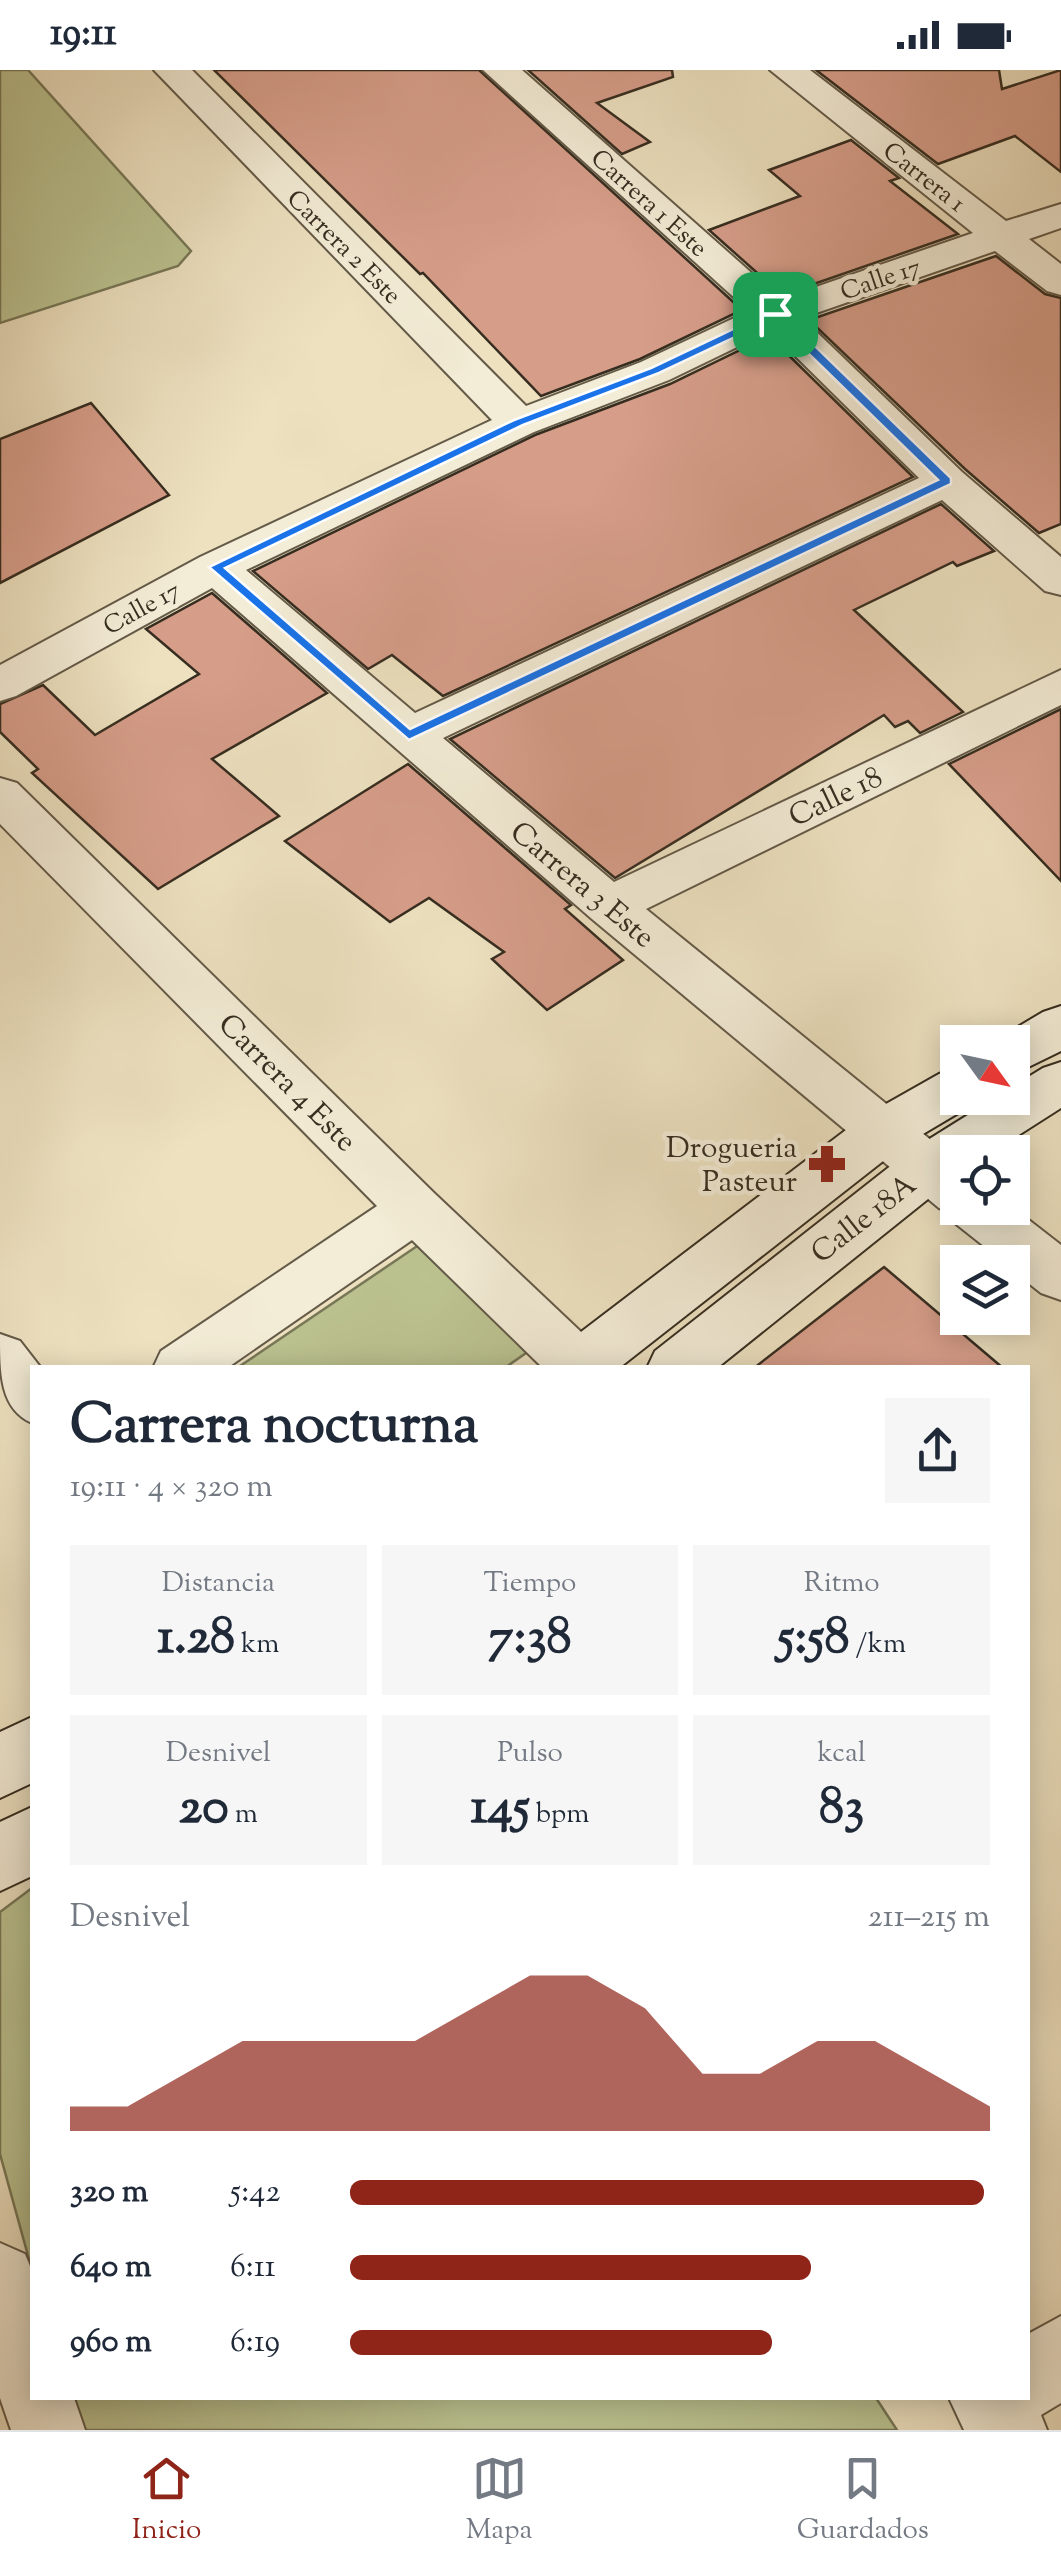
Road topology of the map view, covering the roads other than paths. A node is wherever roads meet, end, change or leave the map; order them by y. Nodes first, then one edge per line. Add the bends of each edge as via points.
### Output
1 (172, 70) edge
2 (501, 70) edge
3 (788, 70) edge
4 (1061, 216) edge
5 (1002, 236) junction
6 (1061, 283) edge
7 (775, 314) junction
8 (519, 423) junction
9 (946, 481) junction
10 (216, 567) junction
11 (1061, 581) edge
12 (0, 685) edge
13 (1061, 686) edge
14 (409, 736) junction
15 (0, 795) edge
16 (609, 906) junction
17 (1061, 1026) edge
18 (1030, 1044) edge
19 (1061, 1082) edge
20 (940, 1098) edge
21 (882, 1132) junction
22 (997, 1135) edge
23 (940, 1178) edge
24 (940, 1181) edge
25 (416, 1209) junction
26 (996, 1225) edge
27 (1061, 1277) edge
28 (0, 1358) edge
29 (185, 1365) edge
30 (576, 1365) edge
31 (578, 1365) edge
32 (679, 1365) edge
33 (30, 1396) edge
34 (30, 1748) edge
35 (0, 1768) edge
36 (30, 1839) edge
37 (0, 1860) edge
38 (0, 2279) edge
39 (1061, 2352) edge
40 (30, 2376) edge
41 (1030, 2381) edge
42 (39, 2400) edge
43 (48, 2430) edge

1 - 8 street, Carrera 2 Este
2 - 7 street, Carrera 1 Este
3 - 5 street, Carrera 1
4 - 5 street, Calle 17
5 - 6 street, Carrera 1
5 - 7 street, Calle 17
7 - 8 street, Calle 17 via 655,371
7 - 9 street, Carrera 1 Este
8 - 10 street, Calle 17
9 - 11 street, Carrera 1 Este
9 - 14 street
10 - 12 street, Calle 17
10 - 14 street, Carrera 3 Este
13 - 16 street, Calle 18
14 - 16 street, Carrera 3 Este
15 - 25 street, Carrera 4 Este
16 - 21 street, Carrera 3 Este
17 - 18 street
19 - 22 street, Calle 18A
20 - 21 street, Calle 18A
21 - 23 street, Carrera 3 Este
21 - 31 street, Calle 18A
24 - 32 street, Calle 18A
25 - 29 street
25 - 30 street, Carrera 4 Este
26 - 27 street
28 - 33 street
34 - 35 street
36 - 37 street
38 - 40 street
39 - 41 street
42 - 43 street

